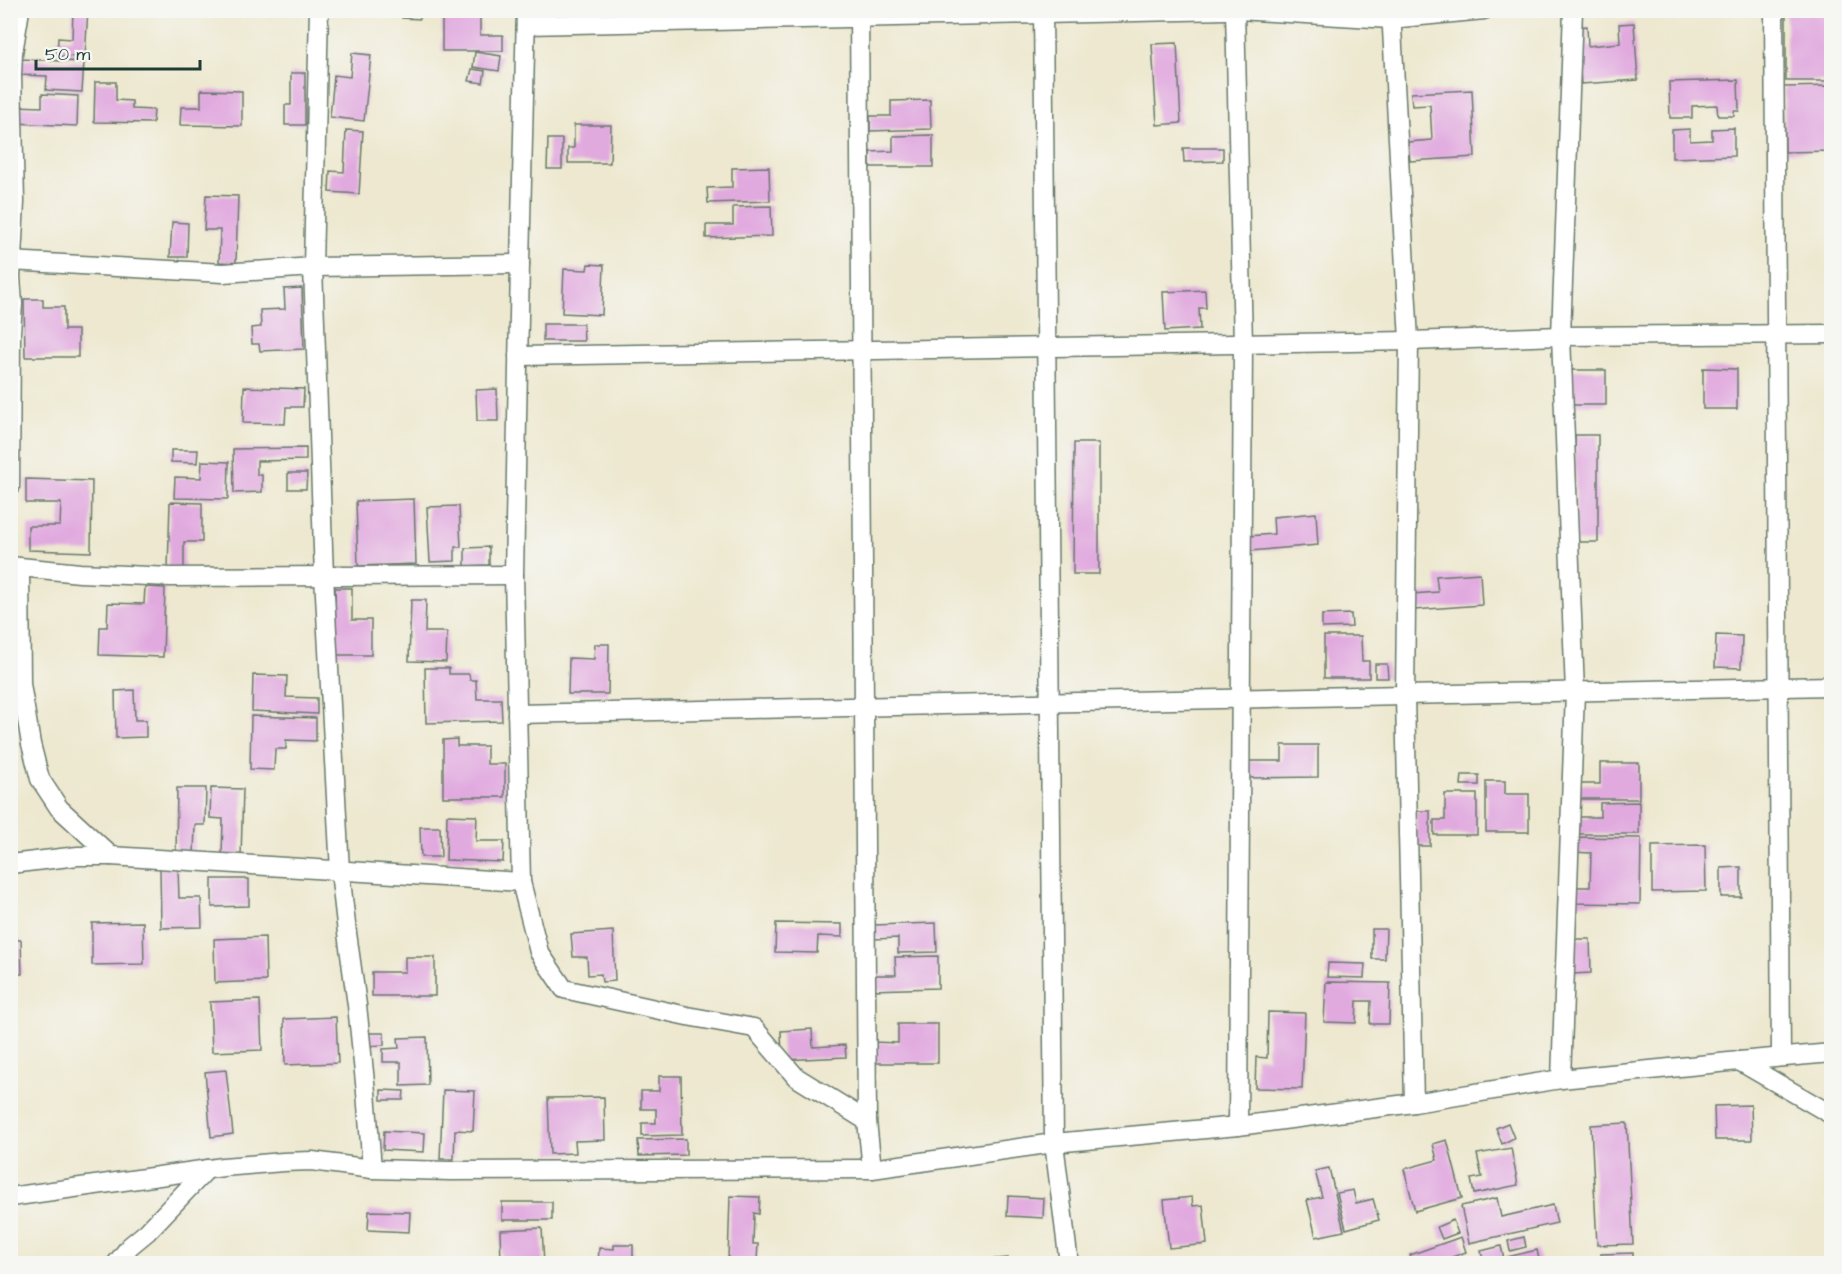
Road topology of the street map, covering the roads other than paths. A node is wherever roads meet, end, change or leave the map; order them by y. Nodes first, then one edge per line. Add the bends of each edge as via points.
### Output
1 (20, 10) edge
2 (319, 10) edge
3 (1227, 10) edge
4 (1236, 10) edge
5 (1484, 10) edge
6 (1573, 10) edge
7 (1774, 10) edge
8 (1043, 12) edge
9 (859, 14) edge
10 (1390, 15) edge
11 (527, 18) edge
12 (12, 261) edge
13 (520, 264) junction
14 (313, 267) junction
15 (1832, 334) edge
16 (1776, 335) junction
17 (1561, 336) junction
18 (1409, 341) junction
19 (1243, 344) junction
20 (1046, 347) junction
21 (861, 350) junction
22 (518, 356) junction
23 (10, 488) edge
24 (15, 567) edge
25 (514, 575) junction
26 (324, 576) junction
27 (1832, 686) edge
28 (1779, 687) junction
29 (1575, 692) junction
30 (1405, 696) junction
31 (1241, 699) junction
32 (1049, 703) junction
33 (864, 706) junction
34 (518, 714) junction
35 (111, 856) junction
36 (10, 864) edge
37 (340, 871) junction
38 (521, 882) junction
39 (1832, 1053) edge
40 (1781, 1057) junction
41 (1739, 1061) junction
42 (1561, 1079) junction
43 (1414, 1103) junction
44 (1832, 1115) edge
45 (867, 1121) junction
46 (1238, 1126) junction
47 (1054, 1143) junction
48 (207, 1169) junction
49 (372, 1169) junction
50 (872, 1169) junction
51 (10, 1197) edge
52 (116, 1263) edge
53 (1070, 1263) edge

1 - 12 street via 13,53
2 - 14 street
3 - 8 street
4 - 10 street
4 - 19 street
5 - 10 street
6 - 17 street
7 - 16 street
8 - 9 street
8 - 20 street
9 - 11 street
9 - 21 street
10 - 18 street
11 - 13 street
12 - 14 street via 223,273
12 - 23 street
13 - 14 street
13 - 22 street
14 - 26 street
15 - 16 street
16 - 17 street
16 - 28 street
17 - 18 street
17 - 29 street
18 - 19 street
18 - 30 street
19 - 20 street
19 - 31 street
20 - 21 street
20 - 32 street
21 - 22 street
21 - 33 street
22 - 25 street
24 - 26 street via 171,577
24 - 35 street via 21,684 40,779 59,808
25 - 26 street
25 - 34 street
26 - 37 street
27 - 28 street
28 - 29 street
28 - 40 street
29 - 30 street
29 - 42 street
30 - 31 street
30 - 43 street
31 - 32 street
31 - 46 street
32 - 33 street
32 - 47 street
33 - 34 street
33 - 45 street
34 - 38 street
35 - 36 street
35 - 37 street
37 - 38 street
37 - 49 street
38 - 45 street via 538,952 564,989 754,1028 796,1077
39 - 40 street
40 - 41 street
41 - 42 street
41 - 44 street
42 - 43 street
43 - 46 street
45 - 50 street
46 - 47 street
47 - 50 street
47 - 53 street
48 - 49 street via 312,1161
48 - 51 street
48 - 52 street
49 - 50 street

